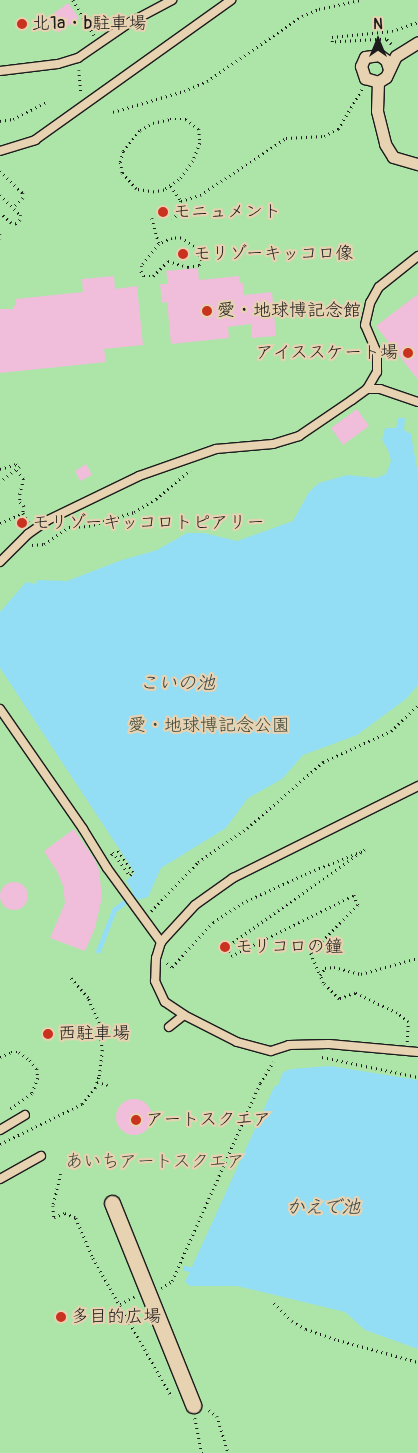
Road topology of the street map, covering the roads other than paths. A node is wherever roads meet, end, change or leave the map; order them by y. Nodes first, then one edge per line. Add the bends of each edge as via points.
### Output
1 (172, 0) edge
2 (231, 0) edge
3 (418, 42) edge
4 (389, 68) junction
5 (0, 71) edge
6 (367, 86) junction
7 (0, 152) edge
8 (418, 164) edge
9 (418, 256) edge
10 (368, 389) junction
11 (418, 402) edge
12 (0, 562) edge
13 (0, 708) edge
14 (418, 786) edge
15 (161, 942) junction
16 (184, 1014) junction
17 (169, 1027) dead end
18 (418, 1052) edge
19 (25, 1115) dead end
20 (0, 1130) edge
21 (40, 1156) dead end
22 (0, 1179) edge
23 (112, 1203) dead end
24 (193, 1406) road end

1 - 5 lane via 129,23 78,58 58,64
2 - 7 lane via 35,140
3 - 4 street via 398,54
4 - 6 street via 386,77
4 - 6 street via 379,54 365,57 360,70
6 - 8 street via 385,144 393,157
9 - 10 lane via 379,287 370,303 365,325 377,353 377,372
10 - 11 lane via 380,389
10 - 12 lane via 299,436 274,444 216,449 171,463 48,520
13 - 15 lane
14 - 15 lane via 233,878 195,905
15 - 16 lane via 156,958 155,981 165,1002
16 - 17 lane
16 - 18 lane via 236,1042 271,1051 289,1045 329,1044
19 - 20 lane
21 - 22 lane
23 - 24 street

